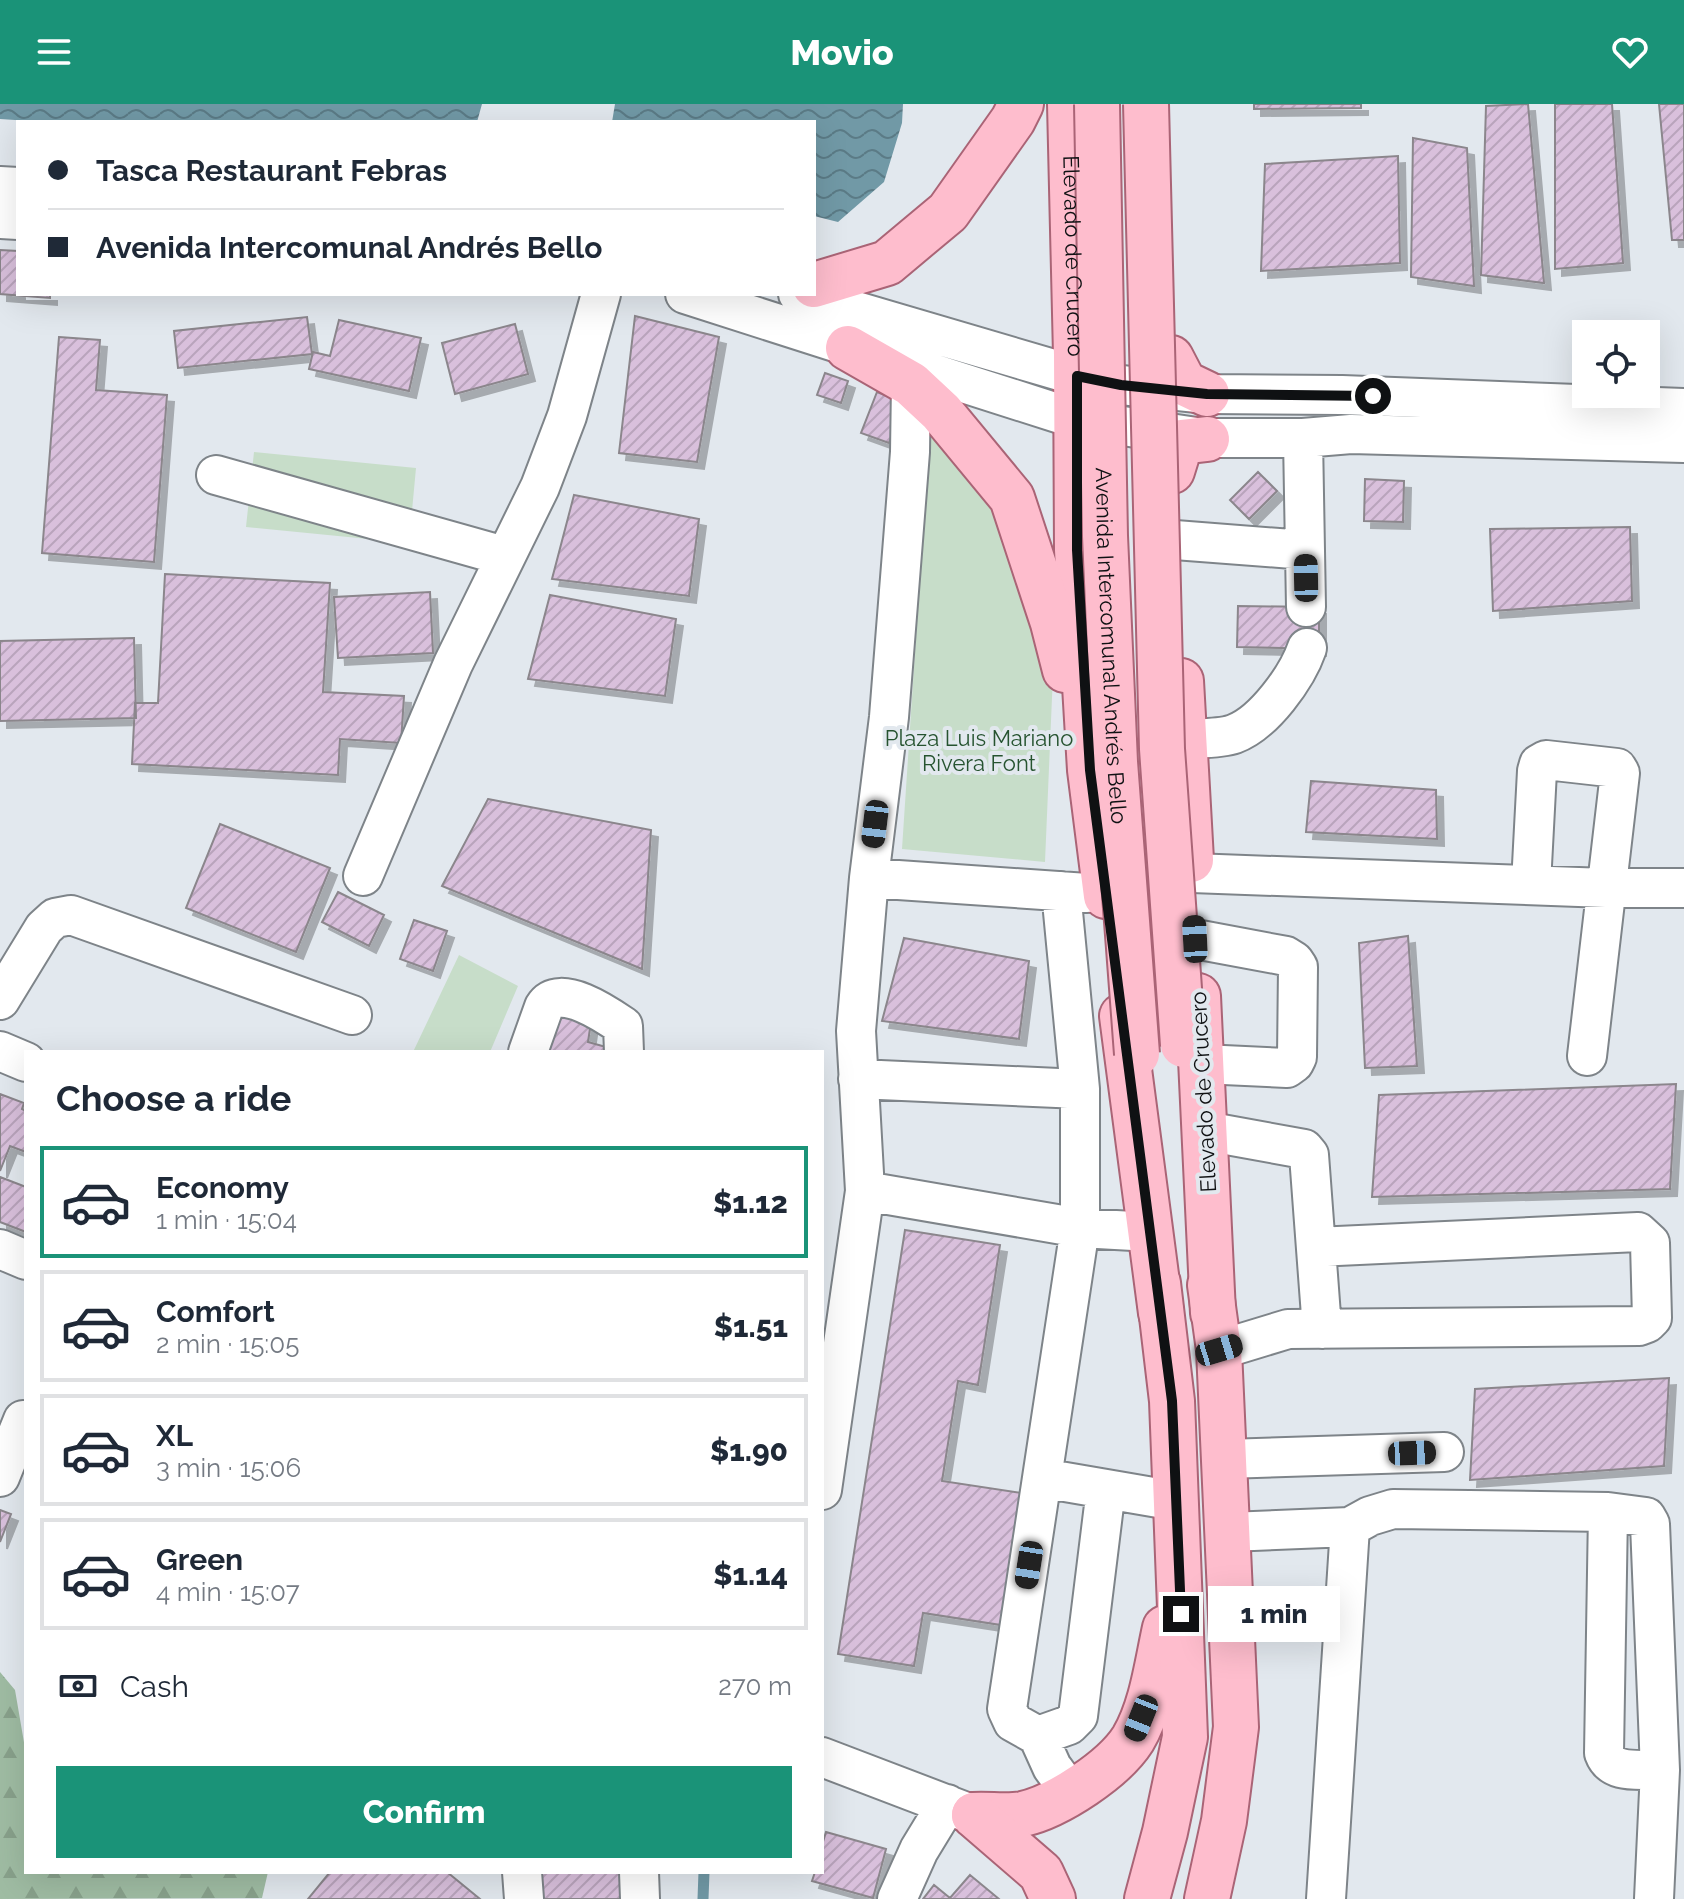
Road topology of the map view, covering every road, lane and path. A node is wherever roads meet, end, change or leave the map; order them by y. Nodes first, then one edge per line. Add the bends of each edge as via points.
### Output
1 (1021, 104) edge
2 (1070, 104) edge
3 (1097, 104) edge
4 (1146, 104) edge
5 (1168, 104) edge
6 (816, 284) edge
7 (600, 296) edge
8 (691, 296) edge
9 (803, 296) edge
10 (848, 348) junction
11 (911, 384) junction
12 (1076, 397) junction
13 (1684, 408) edge
14 (1184, 414) junction
15 (1303, 438) junction
16 (1684, 443) edge
17 (216, 475) dead end
18 (1175, 540) junction
19 (1305, 550) junction
20 (504, 556) junction
21 (1306, 607) dead end
22 (1307, 648) dead end
23 (1184, 739) junction
24 (1090, 770) junction
25 (1192, 873) junction
26 (363, 876) dead end
27 (869, 878) junction
28 (1531, 884) junction
29 (1606, 888) junction
30 (1684, 888) edge
31 (1061, 891) junction
32 (1106, 894) junction
33 (1195, 939) junction
34 (0, 1000) edge
35 (352, 1015) dead end
36 (529, 1050) edge
37 (624, 1050) edge
38 (0, 1051) edge
39 (1192, 1055) junction
40 (1587, 1056) dead end
41 (24, 1061) edge
42 (858, 1079) junction
43 (1080, 1089) junction
44 (1205, 1131) junction
45 (865, 1191) junction
46 (1080, 1228) junction
47 (1151, 1232) junction
48 (1316, 1247) junction
49 (0, 1249) edge
50 (24, 1259) edge
51 (1161, 1313) junction
52 (1322, 1329) junction
53 (1216, 1332) junction
54 (16, 1417) edge
55 (1444, 1452) dead end
56 (1225, 1459) junction
57 (824, 1476) edge
58 (0, 1477) edge
59 (1042, 1478) junction
60 (1106, 1489) junction
61 (1176, 1501) junction
62 (1608, 1512) junction
63 (1350, 1527) junction
64 (1229, 1532) junction
65 (1180, 1583) junction
66 (1038, 1736) junction
67 (824, 1758) edge
68 (1660, 1770) junction
69 (1071, 1793) junction
70 (961, 1810) junction
71 (522, 1874) edge
72 (639, 1874) edge
73 (1210, 1892) edge
74 (524, 1899) edge
75 (640, 1899) edge
76 (897, 1899) edge
77 (1053, 1899) edge
78 (1147, 1899) edge
79 (1326, 1899) edge
80 (1654, 1899) edge

1 - 6 main road via 948,212 887,263
2 - 12 main road, Elevado de Crucero
3 - 51 main road, Avenida Intercomunal Andrés Bello, bridge via 1115,762
4 - 39 main road, Avenida Intercomunal Andrés Bello, bridge via 1162,749
5 - 14 main road, Elevado de Crucero
7 - 20 street via 567,416 540,487
8 - 10 street
9 - 12 street
10 - 11 main road
10 - 12 street
11 - 24 main road via 1012,498 1053,623
11 - 27 street via 890,701
12 - 14 street via 1121,385
12 - 24 main road, Elevado de Crucero via 1077,550
13 - 14 street via 1342,395
14 - 15 street
14 - 18 main road, Elevado de Crucero
15 - 16 street via 1351,434
15 - 19 street
17 - 20 street
18 - 19 street
18 - 23 main road, Elevado de Crucero
19 - 21 street
20 - 26 street
22 - 23 street via 1286,688 1249,727 1232,735
23 - 25 main road, Elevado de Crucero
24 - 32 main road, Elevado de Crucero
25 - 28 street
25 - 33 main road, Elevado de Crucero
27 - 31 street
27 - 42 street via 856,1031
28 - 29 street
28 - 29 street via 1537,771 1546,760 1609,766 1620,773
29 - 30 street
29 - 40 street
31 - 32 street
31 - 43 street
32 - 47 main road, Elevado de Crucero
33 - 39 main road, Elevado de Crucero
33 - 39 street via 1286,956 1298,967 1297,1057 1287,1068
34 - 35 street via 44,928 55,918 71,915
36 - 37 street via 547,1001 571,998 623,1026
38 - 41 street
39 - 44 main road, Elevado de Crucero
39 - 53 main road, Avenida Intercomunal Andrés Bello
42 - 43 street
42 - 45 street
43 - 46 street
44 - 48 street via 1304,1149 1311,1162
44 - 53 main road, Elevado de Crucero
45 - 46 street
45 - 57 street
46 - 47 street
46 - 59 street
47 - 51 main road, Elevado de Crucero
48 - 52 street
48 - 52 street via 1638,1232 1650,1243 1652,1318 1639,1326
49 - 50 street
51 - 61 main road, Avenida Intercomunal Andrés Bello
52 - 53 street
53 - 56 main road, Avenida Intercomunal Andrés Bello
54 - 58 street
55 - 56 street
56 - 64 main road, Avenida Intercomunal Andrés Bello
59 - 60 street
59 - 66 street via 1007,1709 1013,1722
60 - 61 street
60 - 66 street via 1078,1716 1069,1725
61 - 65 main road, Avenida Intercomunal Andrés Bello
62 - 63 street via 1393,1509
62 - 68 street via 1649,1520
62 - 68 street via 1604,1753 1615,1768
63 - 64 street
63 - 79 street
64 - 73 main road, Avenida Intercomunal Andrés Bello via 1236,1727
65 - 69 main road via 1150,1698 1133,1739 1108,1768
65 - 78 main road, Avenida Intercomunal Andrés Bello via 1185,1737
66 - 69 street
67 - 70 street
68 - 80 street
69 - 70 main road via 1023,1814
70 - 76 street via 919,1850
70 - 77 main road via 1041,1873
71 - 74 street
72 - 75 street

